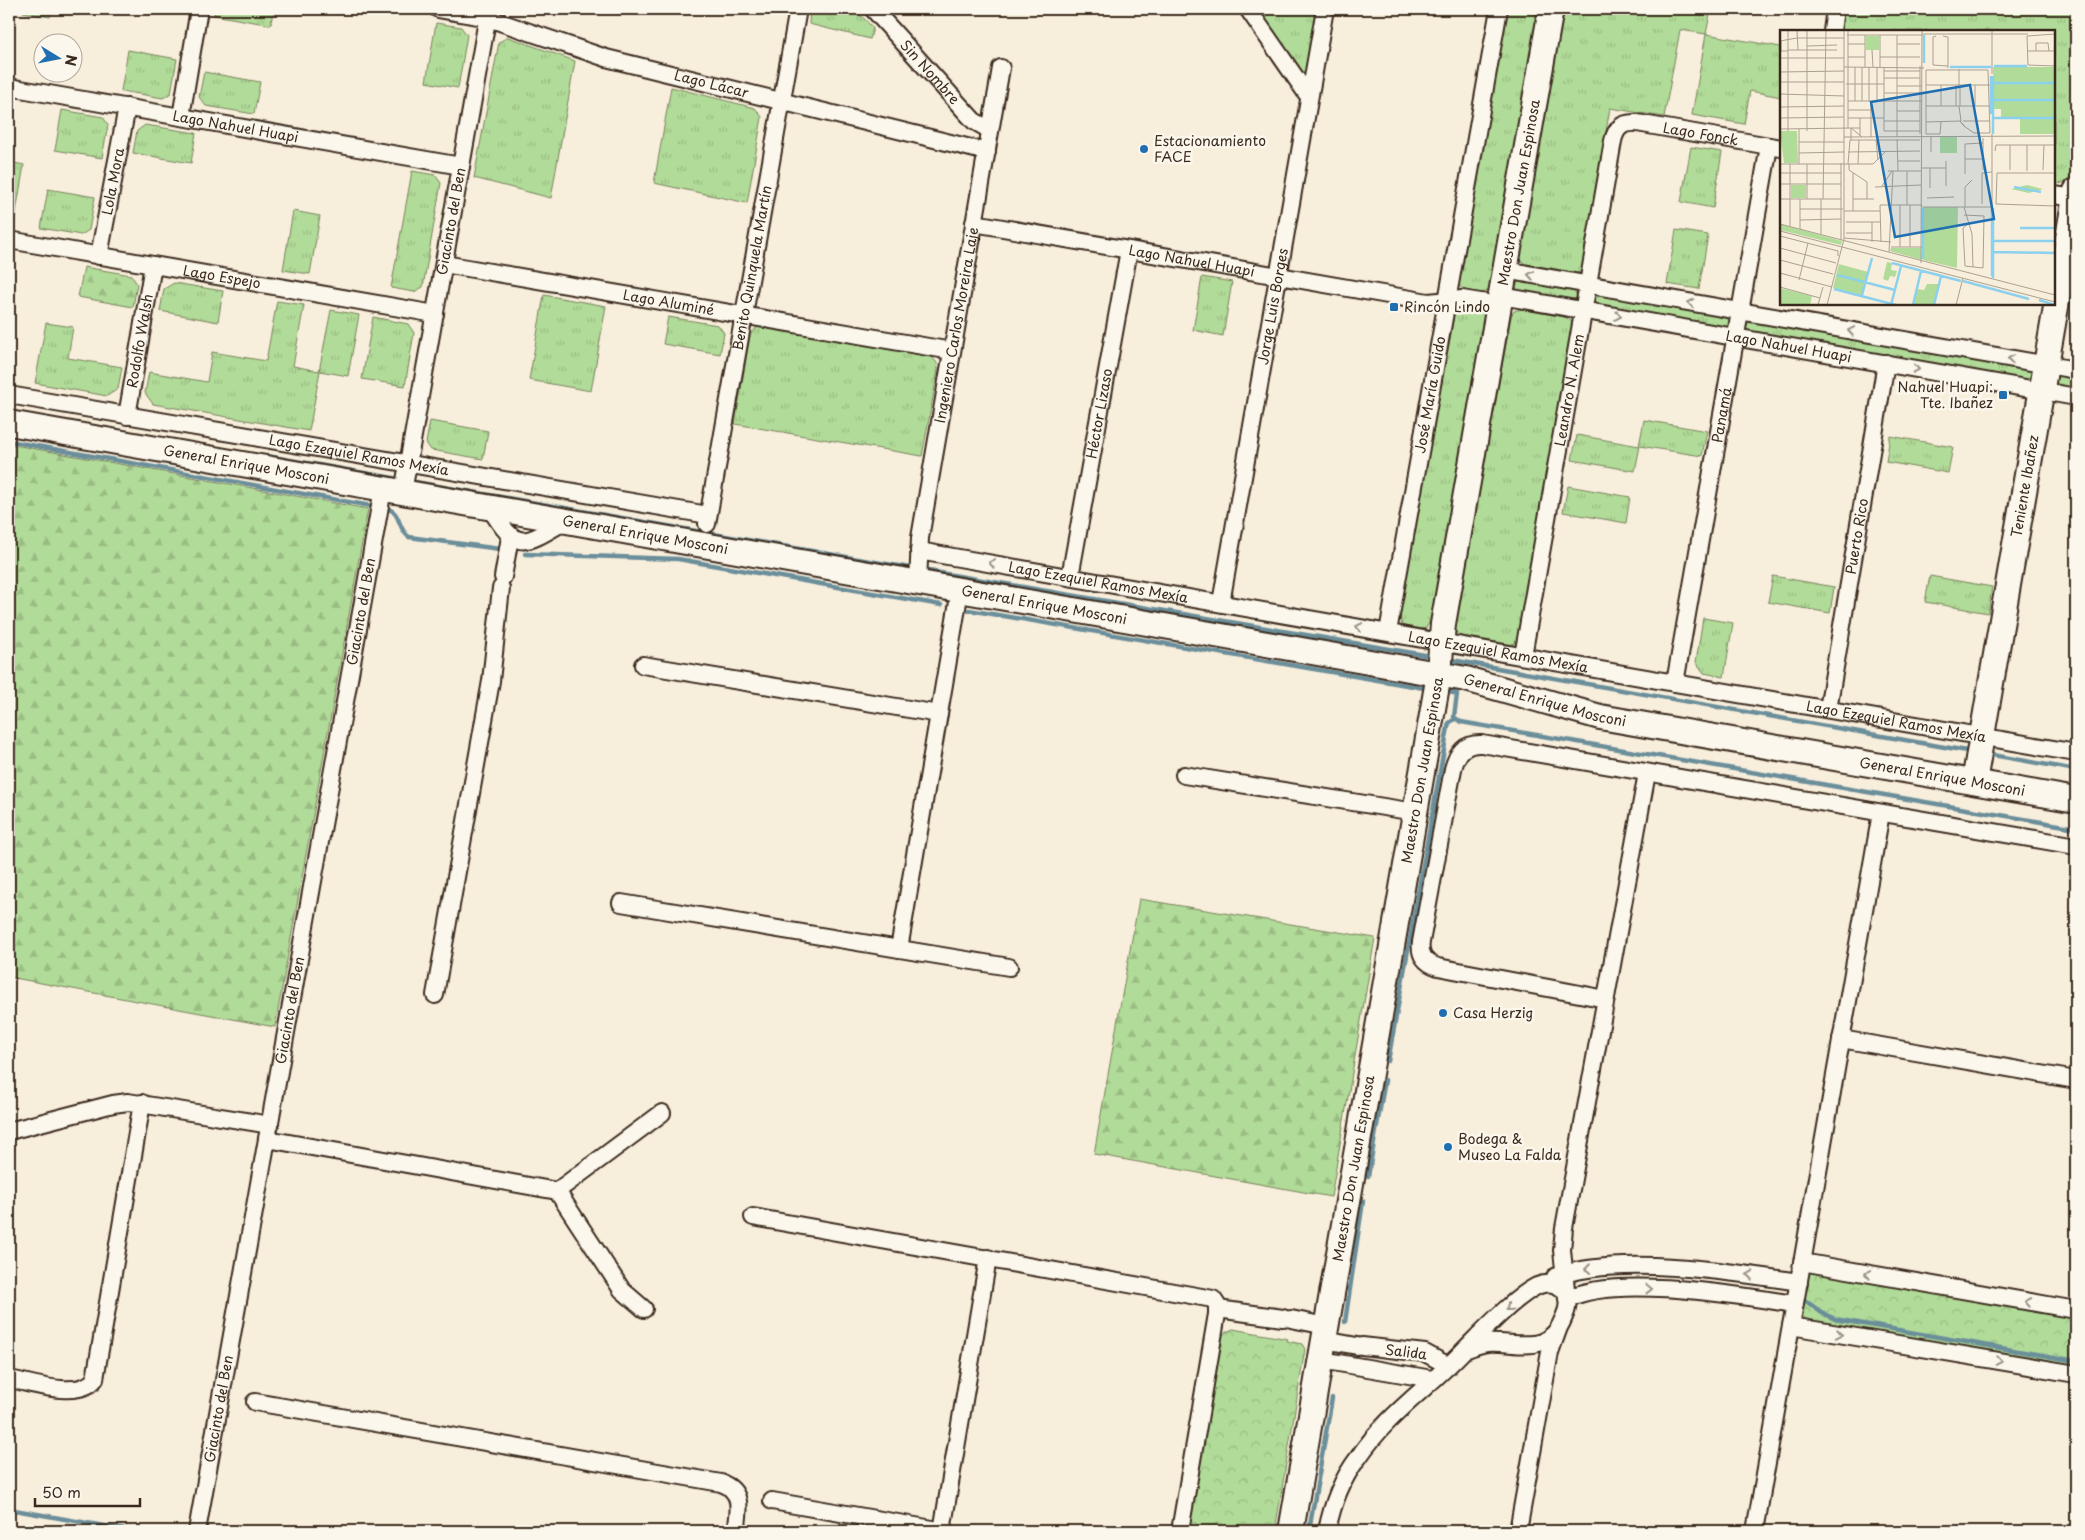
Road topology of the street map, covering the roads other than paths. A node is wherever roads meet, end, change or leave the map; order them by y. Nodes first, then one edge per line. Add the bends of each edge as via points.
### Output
1 (199, 9) edge
2 (438, 9) edge
3 (798, 9) edge
4 (873, 9) edge
5 (1248, 9) edge
6 (1325, 9) edge
7 (1499, 9) edge
8 (1551, 9) edge
9 (1836, 9) edge
10 (488, 14) edge
11 (1832, 30) edge
12 (1001, 68) dead end
13 (9, 87) edge
14 (1309, 97) junction
15 (782, 101) junction
16 (127, 108) junction
17 (181, 117) junction
18 (1621, 125) joint
19 (990, 130) junction
20 (1775, 147) edge
21 (987, 152) junction
22 (461, 166) junction
23 (2070, 196) edge
24 (974, 223) junction
25 (9, 240) edge
26 (1129, 250) junction
27 (99, 256) junction
28 (444, 264) junction
29 (153, 265) junction
30 (1505, 270) junction
31 (1278, 276) junction
32 (1588, 285) junction
33 (1447, 301) junction
34 (1500, 301) junction
35 (2055, 302) edge
36 (2055, 305) edge
37 (1583, 310) junction
38 (1740, 311) junction
39 (435, 314) junction
40 (744, 315) junction
41 (1735, 337) junction
42 (952, 351) junction
43 (1886, 364) junction
44 (2046, 365) junction
45 (2076, 370) edge
46 (2042, 391) junction
47 (9, 395) edge
48 (2076, 397) edge
49 (127, 416) junction
50 (9, 423) edge
51 (408, 464) junction
52 (393, 491) junction
53 (490, 508) junction
54 (564, 521) junction
55 (707, 521) joint
56 (510, 537) junction
57 (919, 551) junction
58 (1070, 577) junction
59 (918, 583) junction
60 (960, 590) junction
61 (1221, 603) junction
62 (1388, 632) junction
63 (1442, 642) junction
64 (1523, 656) junction
65 (643, 665) dead end
66 (1439, 674) junction
67 (1675, 683) junction
68 (1828, 709) junction
69 (939, 714) junction
70 (1981, 736) junction
71 (2076, 753) edge
72 (1647, 773) junction
73 (1184, 775) dead end
74 (1974, 782) junction
75 (2076, 800) edge
76 (1415, 812) junction
77 (1881, 813) junction
78 (2076, 846) edge
79 (621, 904) dead end
80 (899, 949) junction
81 (1008, 967) dead end
82 (435, 995) dead end
83 (1606, 999) junction
84 (1841, 1039) junction
85 (2076, 1080) edge
86 (142, 1103) junction
87 (662, 1113) dead end
88 (9, 1131) edge
89 (268, 1132) junction
90 (557, 1191) junction
91 (753, 1216) dead end
92 (1564, 1228) junction
93 (988, 1258) junction
94 (1802, 1262) junction
95 (1565, 1274) junction
96 (1798, 1282) junction
97 (1537, 1286) junction
98 (1567, 1299) junction
99 (1795, 1304) junction
100 (644, 1309) dead end
101 (1218, 1310) junction
102 (2076, 1310) edge
103 (1791, 1326) junction
104 (1559, 1328) junction
105 (1515, 1346) junction
106 (1322, 1349) junction
107 (1465, 1350) junction
108 (1447, 1365) junction
109 (2076, 1374) edge
110 (9, 1379) edge
111 (1426, 1384) junction
112 (1543, 1391) junction
113 (255, 1402) dead end
114 (772, 1501) dead end
115 (197, 1531) edge
116 (736, 1531) edge
117 (943, 1531) edge
118 (1180, 1531) edge
119 (1291, 1531) edge
120 (1327, 1531) edge
121 (1518, 1531) edge
122 (1755, 1531) edge

1 - 17 street
2 - 10 street, Lago Lácar
3 - 15 street, Benito Quinquela Martín
4 - 19 street, Sin Nombre via 974,121
5 - 14 street
6 - 14 street, Jorge Luis Borges
7 - 33 street, José María Guido
8 - 30 street, Maestro Don Juan Espinosa
9 - 11 street
10 - 15 street, Lago Lácar via 606,58
10 - 22 street, Giacinto del Ben
12 - 19 street, Ingeniero Carlos Moreira Laje
13 - 16 street, Lago Nahuel Huapi
14 - 31 street, Jorge Luis Borges
15 - 21 street, Lago Lácar
15 - 40 street, Benito Quinquela Martín
16 - 17 street, Lago Nahuel Huapi
16 - 27 street, Lola Mora
17 - 22 street, Lago Nahuel Huapi
18 - 20 street, Lago Fonck via 1637,123
18 - 32 street, Leandro N. Alem via 1616,129 1613,141
19 - 21 street, Ingeniero Carlos Moreira Laje
20 - 38 street, Panamá
21 - 24 street, Ingeniero Carlos Moreira Laje
22 - 28 street, Giacinto del Ben
23 - 35 street, Teniente Ibañez
24 - 26 street, Lago Nahuel Huapi
24 - 42 street, Ingeniero Carlos Moreira Laje
25 - 27 street, Lago Espejo
26 - 31 street, Lago Nahuel Huapi
26 - 58 street, Héctor Lizaso
27 - 29 street, Lago Espejo
28 - 39 street, Giacinto del Ben
28 - 40 street, Lago Aluminé
29 - 39 street, Lago Espejo
29 - 49 street, Rodolfo Walsh
32 -> 30 street, Lago Nahuel Huapi
30 - 34 street, Maestro Don Juan Espinosa
31 - 33 street, Lago Nahuel Huapi via 1432,303
31 - 61 street, Jorge Luis Borges
32 - 37 street, Leandro N. Alem
38 -> 32 street, Lago Nahuel Huapi
33 - 34 street, Lago Nahuel Huapi
33 - 62 street, José María Guido
34 - 37 street, Lago Nahuel Huapi
34 - 63 street, Maestro Don Juan Espinosa
36 - 44 street, Teniente Ibañez
37 -> 41 street, Lago Nahuel Huapi
37 - 64 street, Leandro N. Alem
38 - 41 street, Panamá
44 -> 38 street, Lago Nahuel Huapi
39 - 51 street, Giacinto del Ben
40 - 42 street, Lago Aluminé
40 - 55 street, Benito Quinquela Martín
41 - 43 street, Lago Nahuel Huapi
41 - 67 street, Panamá
42 - 57 street, Ingeniero Carlos Moreira Laje
43 -> 46 street, Lago Nahuel Huapi
43 - 68 street, Puerto Rico
44 - 45 street, Lago Nahuel Huapi
44 - 46 street, Teniente Ibañez
46 - 48 street, Lago Nahuel Huapi
46 - 70 street, Teniente Ibañez
47 - 49 street, Lago Ezequiel Ramos Mexía
49 - 51 street, Lago Ezequiel Ramos Mexía
50 - 52 street, General Enrique Mosconi
51 - 52 street, Giacinto del Ben
51 - 55 street, Lago Ezequiel Ramos Mexía
52 - 53 street, General Enrique Mosconi
52 - 89 street, Giacinto del Ben
53 - 54 street, General Enrique Mosconi
53 - 56 street
54 - 56 street via 530,540
54 - 59 street, General Enrique Mosconi
56 - 82 street via 491,681
58 -> 57 street, Lago Ezequiel Ramos Mexía
57 - 59 street, Ingeniero Carlos Moreira Laje
58 - 61 street, Lago Ezequiel Ramos Mexía
59 - 60 street, General Enrique Mosconi
60 - 66 street, General Enrique Mosconi
60 - 69 street
62 -> 61 street, Lago Ezequiel Ramos Mexía
62 - 63 street, Lago Ezequiel Ramos Mexía
63 - 64 street, Lago Ezequiel Ramos Mexía
63 - 66 street, Maestro Don Juan Espinosa
64 - 67 street, Lago Ezequiel Ramos Mexía
65 - 69 street
66 - 74 street, General Enrique Mosconi via 1600,717
66 - 76 street, Maestro Don Juan Espinosa
67 - 68 street, Lago Ezequiel Ramos Mexía
68 - 70 street, Lago Ezequiel Ramos Mexía
69 - 80 street
70 - 71 street, Lago Ezequiel Ramos Mexía
70 - 74 street, Teniente Ibañez
72 - 77 street
72 - 83 street
72 - 83 street via 1482,744 1472,744 1463,749 1454,763 1424,923 1421,954 1432,966
73 - 76 street
74 - 75 street, General Enrique Mosconi
76 - 106 street, Maestro Don Juan Espinosa
77 - 78 street
77 - 84 street
79 - 80 street
80 - 81 street
83 - 92 street
84 - 85 street
84 - 94 street
86 - 88 street via 112,1104
86 - 89 street
86 - 110 street via 95,1379 88,1386 73,1390
87 - 90 street
89 - 90 street
89 - 115 street, Giacinto del Ben
90 - 100 street via 622,1290
91 - 93 street
92 - 95 street
92 - 97 street via 1550,1269
93 - 101 street via 1205,1296 1216,1302
93 - 117 street
94 - 96 street
102 -> 94 street
96 -> 95 street via 1731,1272 1668,1268 1606,1267
95 - 97 street
95 - 98 street
96 - 99 street
97 - 98 street via 1553,1284 1561,1288
97 -> 107 street via 1485,1328
98 -> 99 street via 1600,1289 1658,1289
98 - 104 street via 1566,1314
99 - 103 street
101 - 106 street via 1287,1319
101 - 118 street
103 -> 109 street
103 - 122 street
104 - 105 street via 1537,1344
104 - 112 street via 1550,1352
105 - 107 street via 1489,1343
105 - 112 street via 1534,1359 1541,1374
106 - 108 street, Salida via 1360,1346 1425,1352
106 - 111 street
106 - 119 street, Maestro Don Juan Espinosa
107 - 108 street
108 - 111 street
111 - 120 street via 1387,1421 1357,1458 1340,1491
112 - 121 street
113 - 116 street via 721,1483 731,1487 739,1501
114 - 117 street

